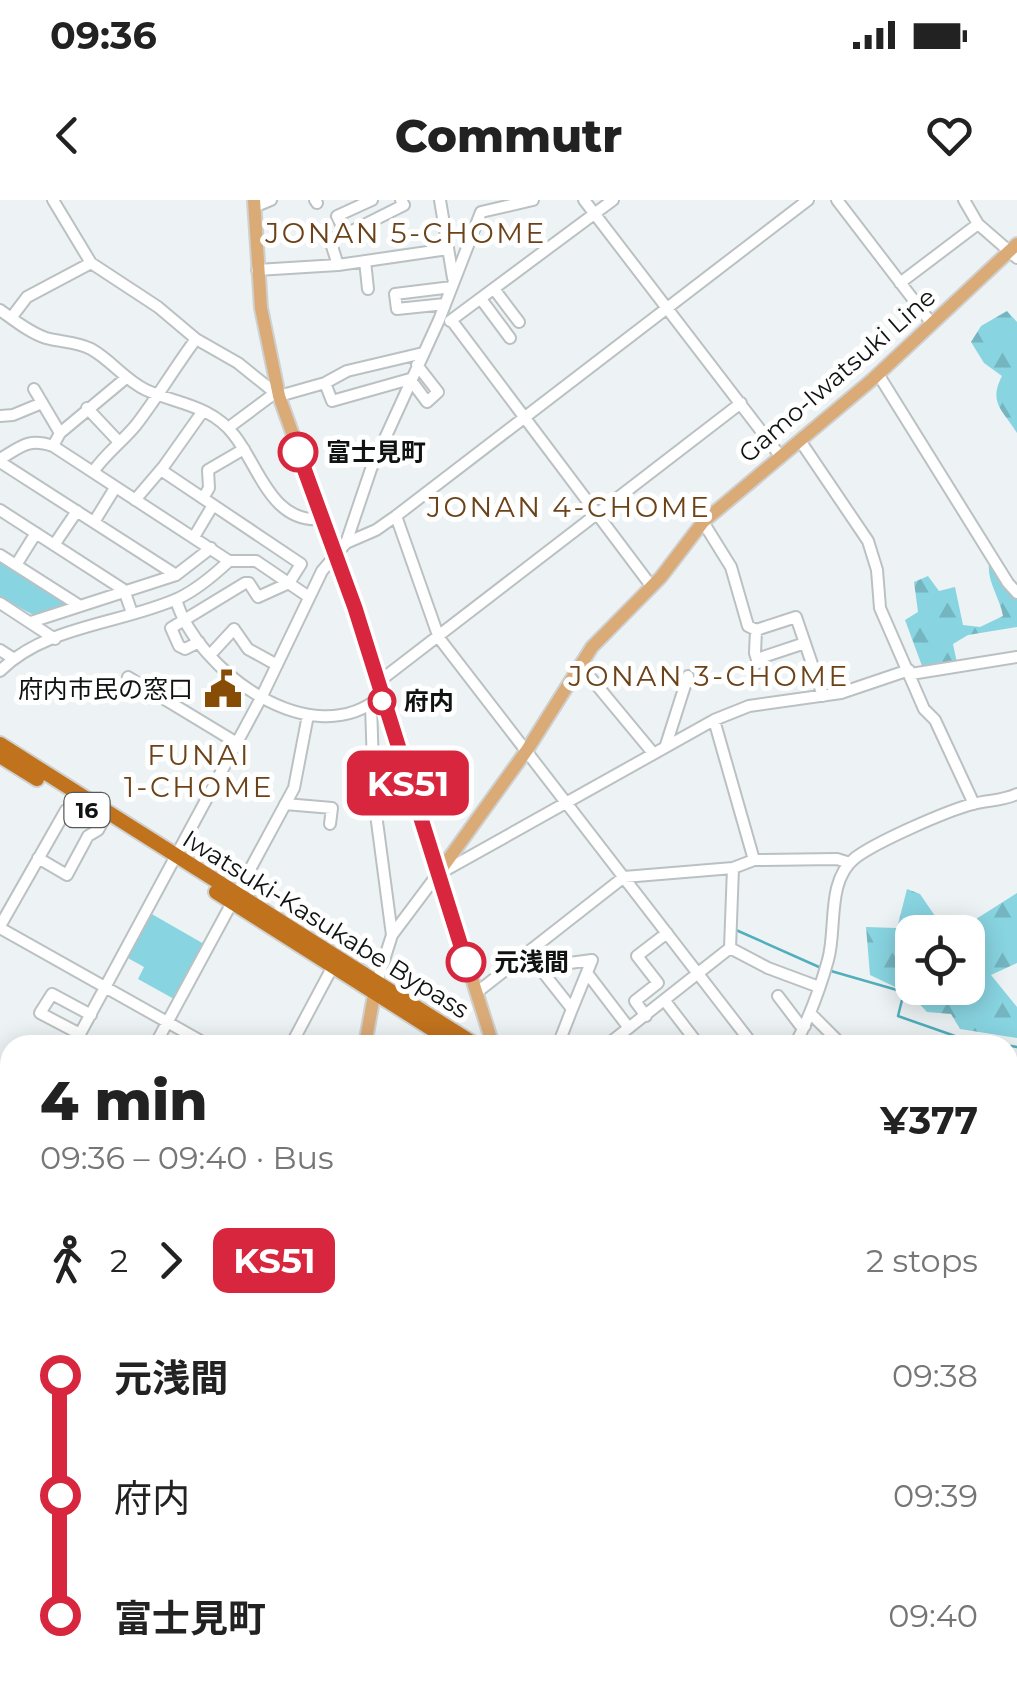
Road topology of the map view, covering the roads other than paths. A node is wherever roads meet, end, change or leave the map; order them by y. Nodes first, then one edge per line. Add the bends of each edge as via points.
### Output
1 (53, 200) edge
2 (270, 200) edge
3 (372, 200) edge
4 (401, 200) edge
5 (440, 200) edge
6 (533, 200) edge
7 (584, 200) edge
8 (612, 200) edge
9 (808, 200) edge
10 (838, 200) edge
11 (964, 200) edge
12 (254, 203) edge
13 (347, 205) edge
14 (595, 214) junction
15 (978, 224) junction
16 (329, 237) dead end
17 (448, 248) junction
18 (1015, 251) edge
19 (365, 261) junction
20 (91, 263) junction
21 (338, 265) junction
22 (257, 270) junction
23 (900, 283) junction
24 (453, 285) junction
25 (368, 289) dead end
26 (494, 289) junction
27 (482, 298) junction
28 (445, 304) junction
29 (668, 308) junction
30 (0, 310) edge
31 (11, 318) junction
32 (438, 320) junction
33 (452, 321) junction
34 (518, 322) dead end
35 (932, 324) junction
36 (510, 338) dead end
37 (196, 340) junction
38 (423, 353) junction
39 (416, 366) junction
40 (878, 374) junction
41 (126, 378) junction
42 (410, 379) junction
43 (326, 383) junction
44 (34, 388) dead end
45 (156, 393) junction
46 (277, 395) junction
47 (42, 402) junction
48 (742, 403) junction
49 (87, 408) junction
50 (203, 411) junction
51 (0, 416) edge
52 (524, 418) junction
53 (228, 428) junction
54 (60, 433) junction
55 (120, 442) junction
56 (801, 442) junction
57 (53, 446) junction
58 (244, 449) junction
59 (781, 458) junction
60 (0, 460) edge
61 (161, 470) junction
62 (92, 472) junction
63 (115, 488) junction
64 (135, 500) junction
65 (208, 501) junction
66 (0, 510) edge
67 (76, 511) junction
68 (599, 514) junction
69 (396, 516) junction
70 (322, 520) junction
71 (94, 522) junction
72 (703, 522) junction
73 (36, 533) junction
74 (194, 537) junction
75 (346, 544) junction
76 (54, 545) junction
77 (211, 548) junction
78 (0, 555) edge
79 (336, 556) junction
80 (229, 562) junction
81 (16, 565) junction
82 (176, 574) junction
83 (289, 583) junction
84 (652, 587) junction
85 (124, 590) junction
86 (1017, 593) edge
87 (309, 597) junction
88 (176, 600) junction
89 (0, 603) edge
90 (80, 606) junction
91 (132, 613) junction
92 (182, 621) junction
93 (30, 622) junction
94 (756, 630) junction
95 (440, 638) junction
96 (54, 639) junction
97 (199, 642) junction
98 (805, 643) junction
99 (0, 650) edge
100 (210, 656) junction
101 (1017, 658) edge
102 (14, 659) junction
103 (277, 665) junction
104 (580, 665) junction
105 (0, 671) edge
106 (910, 672) junction
107 (128, 676) dead end
108 (688, 676) dead end
109 (376, 694) junction
110 (823, 696) junction
111 (261, 698) junction
112 (308, 715) junction
113 (714, 720) junction
114 (237, 743) junction
115 (0, 744) edge
116 (665, 746) junction
117 (527, 750) junction
118 (653, 753) junction
119 (0, 756) edge
120 (1017, 794) edge
121 (566, 802) junction
122 (285, 804) junction
123 (974, 804) junction
124 (66, 810) dead end
125 (103, 820) junction
126 (330, 824) dead end
127 (38, 858) junction
128 (754, 860) junction
129 (176, 861) junction
130 (850, 863) junction
131 (733, 868) junction
132 (437, 875) junction
133 (624, 877) junction
134 (234, 898) junction
135 (0, 927) edge
136 (667, 933) junction
137 (392, 935) junction
138 (730, 948) junction
139 (527, 952) junction
140 (333, 966) junction
141 (539, 967) junction
142 (587, 973) junction
143 (698, 974) junction
144 (376, 987) junction
145 (819, 987) junction
146 (106, 989) junction
147 (476, 993) junction
148 (778, 996) dead end
149 (665, 1001) junction
150 (572, 1009) junction
151 (810, 1013) junction
152 (91, 1015) junction
153 (646, 1016) junction
154 (168, 1022) junction
155 (805, 1026) junction
156 (629, 1028) junction
157 (70, 1035) edge
158 (80, 1035) edge
159 (161, 1035) edge
160 (191, 1035) edge
161 (296, 1035) edge
162 (368, 1035) edge
163 (440, 1035) edge
164 (459, 1035) edge
165 (489, 1035) edge
166 (562, 1035) edge
167 (620, 1035) edge
168 (691, 1035) edge
169 (745, 1035) edge
170 (800, 1035) edge
171 (828, 1035) edge

1 - 20 street
2 - 12 street
3 - 13 street
4 - 13 street via 404,206 346,234 338,216
5 - 17 street
6 - 24 street via 481,212
7 - 14 street
8 - 14 street
9 - 29 street
10 - 23 street
11 - 15 street
12 - 22 main road
14 - 26 street
14 - 29 street
15 - 18 street
15 - 23 street
16 - 21 street
17 - 19 street
17 - 24 street
18 - 35 main road, Gamo-Iwatsuki Line
19 - 21 street
19 - 25 street
20 - 31 street via 27,297
20 - 37 street
21 - 22 street
22 - 46 main road
23 - 35 street
24 - 28 street
24 - 28 street via 395,294 397,309
26 - 27 street
26 - 34 street
27 - 33 street
27 - 36 street
28 - 32 street
29 - 48 street
29 - 52 street
30 - 31 street
31 - 41 street via 41,336 90,348
32 - 33 street
32 - 38 street
33 - 52 street
35 - 40 main road, Gamo-Iwatsuki Line
37 - 45 street
37 - 46 street
38 - 39 street
38 - 43 street via 346,371
39 - 42 street
39 - 42 street via 438,392 427,402
40 - 56 main road, Gamo-Iwatsuki Line
40 - 86 street
41 - 45 street
41 - 49 street
42 - 43 street via 332,402
42 - 75 street
43 - 46 street
44 - 47 street
45 - 50 street
45 - 55 street
46 - 53 street
46 - 70 main road
47 - 51 street
47 - 54 street
48 - 59 street
48 - 68 street
49 - 54 street
49 - 55 street
50 - 53 street
50 - 61 street
52 - 68 street
52 - 69 street
53 - 58 street
54 - 57 street
55 - 62 street
56 - 59 main road, Gamo-Iwatsuki Line
56 - 106 street via 868,542 880,608
57 - 60 street via 28,442
57 - 62 street
58 - 65 street via 208,470
58 - 70 street via 276,504
59 - 72 main road, Gamo-Iwatsuki Line
60 - 67 street
61 - 64 street
61 - 65 street
62 - 63 street
63 - 64 street
63 - 71 street
64 - 74 street
65 - 74 street
65 - 83 street via 301,564
66 - 73 street
67 - 71 street
67 - 76 street
68 - 84 street
68 - 95 street
69 - 75 street
69 - 95 street
70 - 79 main road
71 - 82 street
72 - 84 main road, Gamo-Iwatsuki Line
72 - 94 street via 731,567 748,626
73 - 76 street
73 - 81 street
74 - 77 street
75 - 79 street
76 - 85 street
77 - 80 street
77 - 82 street
78 - 81 street
79 - 87 street
79 - 109 main road
80 - 83 street via 256,561
80 - 88 street
81 - 90 street
82 - 85 street
83 - 87 street
83 - 92 street via 258,597 246,583
84 - 104 main road, Gamo-Iwatsuki Line
85 - 90 street
85 - 91 street
87 - 103 street
88 - 91 street
88 - 92 street
89 - 93 street
90 - 93 street
91 - 96 street
92 - 97 street
92 - 97 street via 170,631 179,646
93 - 96 street
94 - 98 street via 796,617
94 - 98 street via 758,662
95 - 109 street
95 - 117 street
96 - 102 street
97 - 100 street
98 - 110 street
99 - 102 street
100 - 103 street via 234,630 248,649
100 - 111 street
101 - 106 street
102 - 105 street
103 - 111 street
104 - 117 main road, Gamo-Iwatsuki Line
104 - 118 street
106 - 110 street
106 - 123 street
107 - 114 street
108 - 116 street
109 - 112 street via 328,718
109 - 132 main road
109 - 137 street via 374,800
110 - 113 street via 750,706
111 - 112 street
111 - 114 street
112 - 122 street via 299,777
113 - 116 street
113 - 128 street
114 - 129 street
115 - 129 highway, Iwatsuki-Kasukabe Bypass / 16
116 - 118 street
117 - 121 street
117 - 132 main road, Gamo-Iwatsuki Line
118 - 121 street
119 - 125 highway, Iwatsuki-Kasukabe Bypass / 16
120 - 123 street
121 - 132 street
121 - 133 street
122 - 126 street via 332,808
122 - 134 street
123 - 130 street
124 - 127 street
125 - 127 street via 68,876
125 - 129 highway, Iwatsuki-Kasukabe Bypass / 16
127 - 135 street
128 - 130 street
128 - 131 street
129 - 134 highway, Iwatsuki-Kasukabe Bypass / 16
129 - 146 street
130 - 145 street via 837,893 834,940
131 - 133 street
131 - 138 street
132 - 137 street
132 - 147 main road
133 - 136 street
133 - 139 street
134 - 140 highway, Iwatsuki-Kasukabe Bypass / 16
134 - 144 highway, Iwatsuki-Kasukabe Bypass / 16
134 - 154 street
135 - 146 street
136 - 143 street
136 - 153 street via 637,956 658,983 635,1001
137 - 144 street
138 - 143 street
138 - 145 street
139 - 141 street
139 - 147 street
140 - 144 highway, Iwatsuki-Kasukabe Bypass / 16
140 - 161 street
141 - 142 street via 592,960
141 - 150 street
142 - 150 street
142 - 156 street
143 - 149 street
143 - 169 street
144 - 162 main road
144 - 163 highway, Iwatsuki-Kasukabe Bypass / 16
144 - 164 highway, Iwatsuki-Kasukabe Bypass / 16
145 - 151 street
146 - 152 street
146 - 154 street
147 - 165 main road
148 - 155 street
149 - 153 street
149 - 168 street
150 - 166 street
151 - 155 street
151 - 171 street
152 - 157 street via 52,994 40,1013
152 - 158 street
153 - 156 street
154 - 159 street
154 - 160 street
155 - 170 street
156 - 167 street

